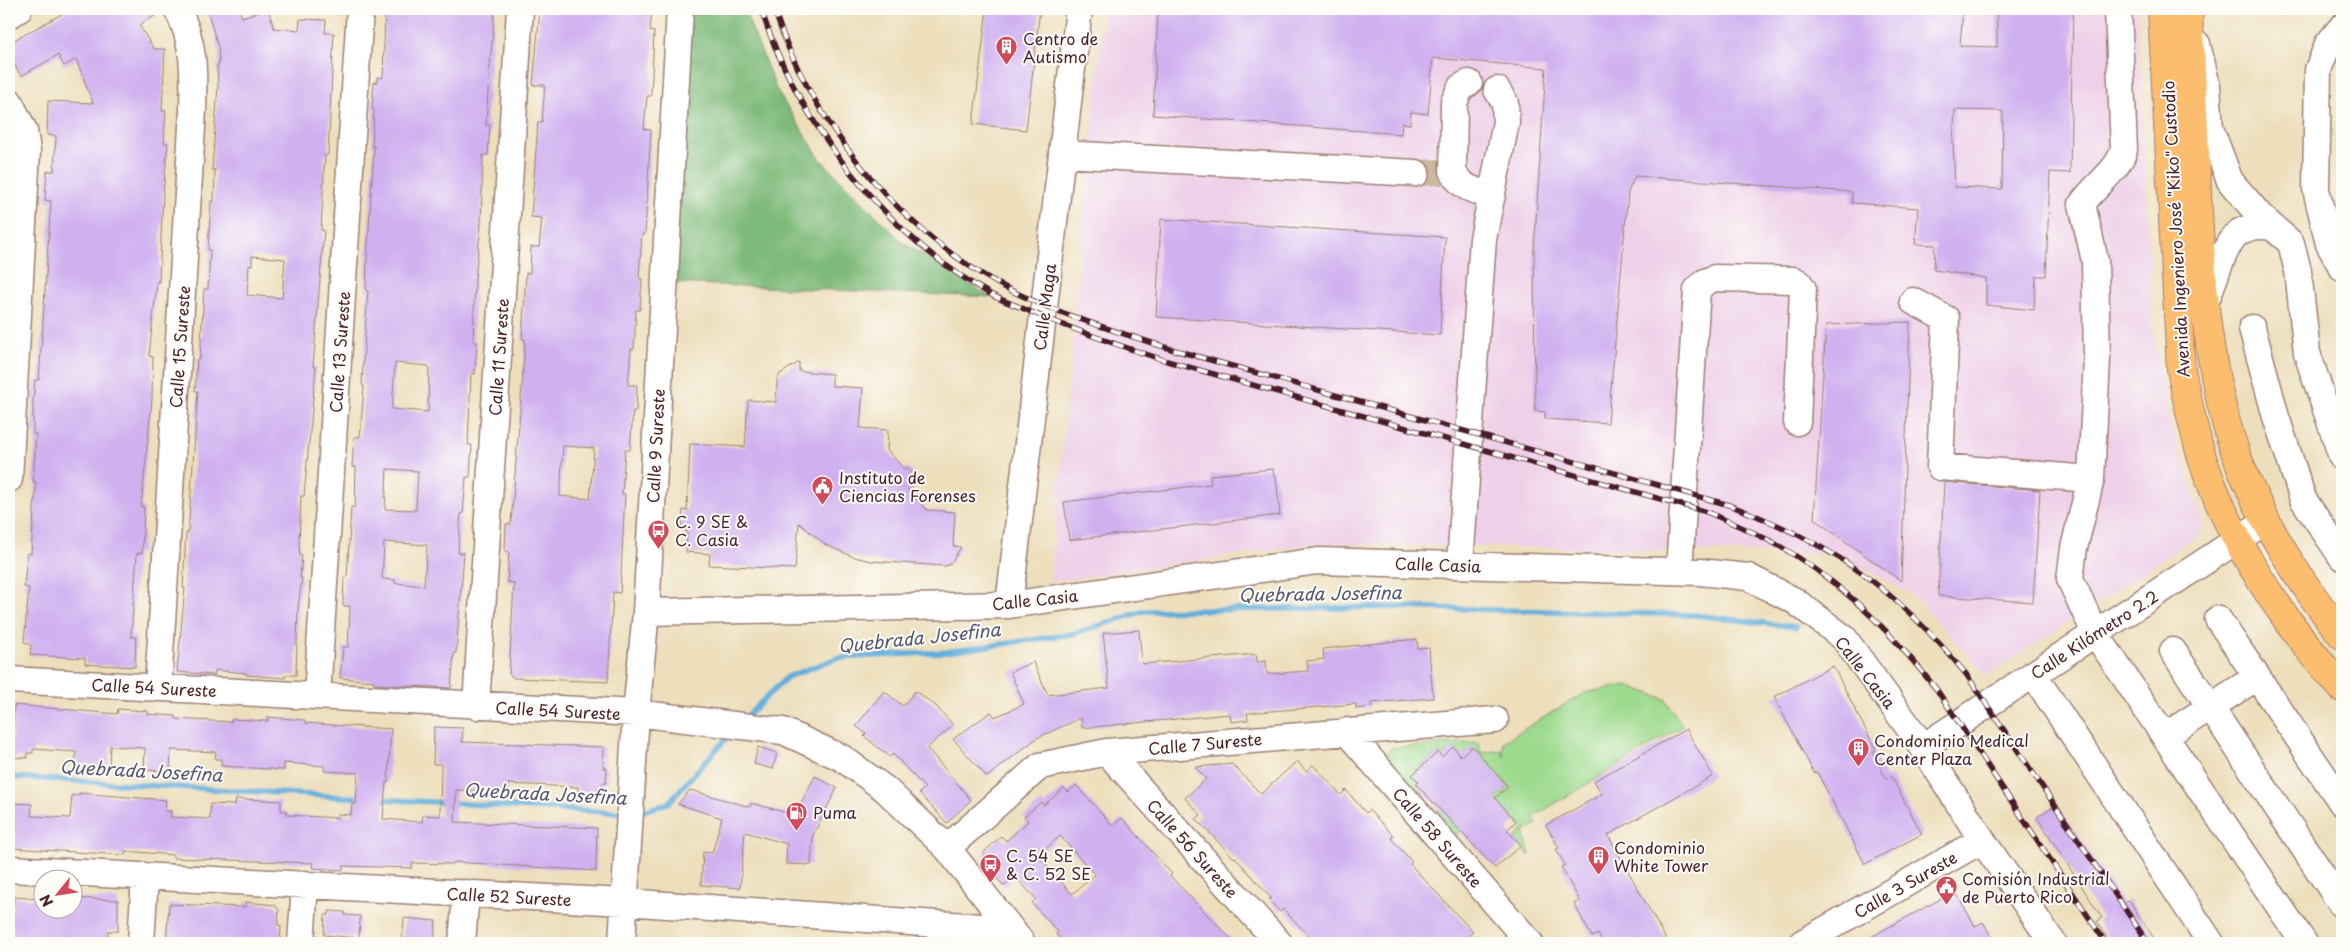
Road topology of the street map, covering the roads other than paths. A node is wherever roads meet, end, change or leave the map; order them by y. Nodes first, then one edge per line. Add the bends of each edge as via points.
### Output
1 (19, 9) edge
2 (176, 9) edge
3 (360, 9) edge
4 (520, 9) edge
5 (680, 9) edge
6 (1079, 9) edge
7 (2118, 9) edge
8 (2162, 9) edge
9 (2189, 9) edge
10 (9, 15) edge
11 (2342, 27) edge
12 (1469, 82) dead end
13 (1497, 90) dead end
14 (9, 101) edge
15 (1062, 154) junction
16 (1416, 173) tunnel mouth
17 (1492, 196) junction
18 (2272, 227) junction
19 (2342, 267) edge
20 (1913, 301) dead end
21 (2205, 304) junction
22 (2252, 328) dead end
23 (1797, 422) dead end
24 (2342, 457) edge
25 (2091, 478) junction
26 (9, 479) edge
27 (2266, 521) junction
28 (2236, 540) junction
29 (2342, 557) edge
30 (1460, 564) junction
31 (1679, 571) junction
32 (1008, 605) junction
33 (646, 612) junction
34 (2218, 619) dead end
35 (2095, 633) junction
36 (2342, 635) edge
37 (2173, 651) dead end
38 (2033, 674) junction
39 (2257, 677) junction
40 (9, 680) edge
41 (158, 688) junction
42 (2342, 688) edge
43 (317, 696) junction
44 (476, 706) junction
45 (2210, 707) junction
46 (636, 714) junction
47 (1495, 720) dead end
48 (1346, 731) junction
49 (2165, 736) junction
50 (1923, 746) junction
51 (1107, 752) junction
52 (2342, 802) edge
53 (1982, 840) junction
54 (948, 848) junction
55 (9, 869) edge
56 (145, 876) junction
57 (305, 884) junction
58 (466, 893) junction
59 (624, 902) junction
60 (2342, 905) edge
61 (1015, 936) edge
62 (141, 943) edge
63 (301, 943) edge
64 (462, 943) edge
65 (622, 943) edge
66 (1279, 943) edge
67 (1530, 943) edge
68 (1802, 943) edge
69 (2054, 943) edge
70 (2211, 943) edge
71 (2304, 943) edge

1 - 10 street
2 - 41 street, Calle 15 Sureste via 191,42 193,110
3 - 43 street, Calle 13 Sureste
4 - 44 street, Calle 11 Sureste
5 - 33 street, Calle 9 Sureste
6 - 15 street, Calle Maga
7 - 25 street via 2124,150 2120,162 2082,204 2095,261 2097,359
8 - 28 main road, Avenida Ingeniero José "Kiko" Custodio via 2181,368 2204,463
9 - 18 street via 2207,86 2210,128 2230,181
9 - 21 main road, Avenida Ingeniero José "Kiko" Custodio
11 - 19 street via 2328,44 2318,70 2316,189 2328,244
12 - 17 street via 1461,87 1454,102 1448,172 1465,187
13 - 17 street via 1505,103 1506,122
14 - 26 street via 24,131 27,151
15 - 16 street
15 - 32 street, Calle Maga
17 - 30 street via 1483,239
18 - 21 street via 2259,225 2237,233 2221,259
18 - 24 street via 2291,243 2298,271 2307,353
20 - 25 street via 1946,319 1940,467 2030,480
21 - 27 main road, Avenida Ingeniero José "Kiko" Custodio via 2213,366 2230,436
22 - 29 street via 2276,417 2304,499
23 - 31 street via 1803,289 1794,280 1714,278 1705,282 1697,290
25 - 35 street via 2070,579
27 - 28 street, Calle Kilómetro 2.2
27 - 36 main road, Avenida Ingeniero José "Kiko" Custodio via 2295,572
28 - 35 street, Calle Kilómetro 2.2
28 - 42 main road via 2283,616
30 - 31 street, Calle Casia
30 - 32 street, Calle Casia via 1318,561
31 - 50 street, Calle Casia via 1748,577 1795,601 1844,638
32 - 33 street, Calle Casia
33 - 46 street, Calle 9 Sureste
34 - 39 street
35 - 38 street, Calle Kilómetro 2.2
35 - 49 street
37 - 45 street
38 - 50 street, Calle Kilómetro 2.2
38 - 70 street
39 - 45 street
39 - 52 street
40 - 41 street, Calle 54 Sureste
41 - 43 street, Calle 54 Sureste
43 - 44 street, Calle 54 Sureste
44 - 46 street, Calle 54 Sureste
45 - 49 street
45 - 60 street
46 - 54 street, Calle 54 Sureste via 783,731 842,758 886,789
46 - 59 street, Calle 9 Sureste
47 - 48 street, Calle 7 Sureste
48 - 51 street, Calle 7 Sureste
48 - 67 street, Calle 58 Sureste
49 - 71 street
50 - 53 street, Calle Casia
51 - 54 street, Calle 7 Sureste via 1040,766
51 - 66 street, Calle 56 Sureste
53 - 68 street, Calle 3 Sureste
53 - 69 street, Calle Casia
54 - 61 street, Calle 54 Sureste
55 - 56 street, Calle 52 Sureste
56 - 57 street, Calle 52 Sureste
56 - 62 street
57 - 58 street, Calle 52 Sureste
57 - 63 street
58 - 59 street, Calle 52 Sureste
58 - 64 street
59 - 61 street, Calle 52 Sureste
59 - 65 street, Calle 9 Sureste

